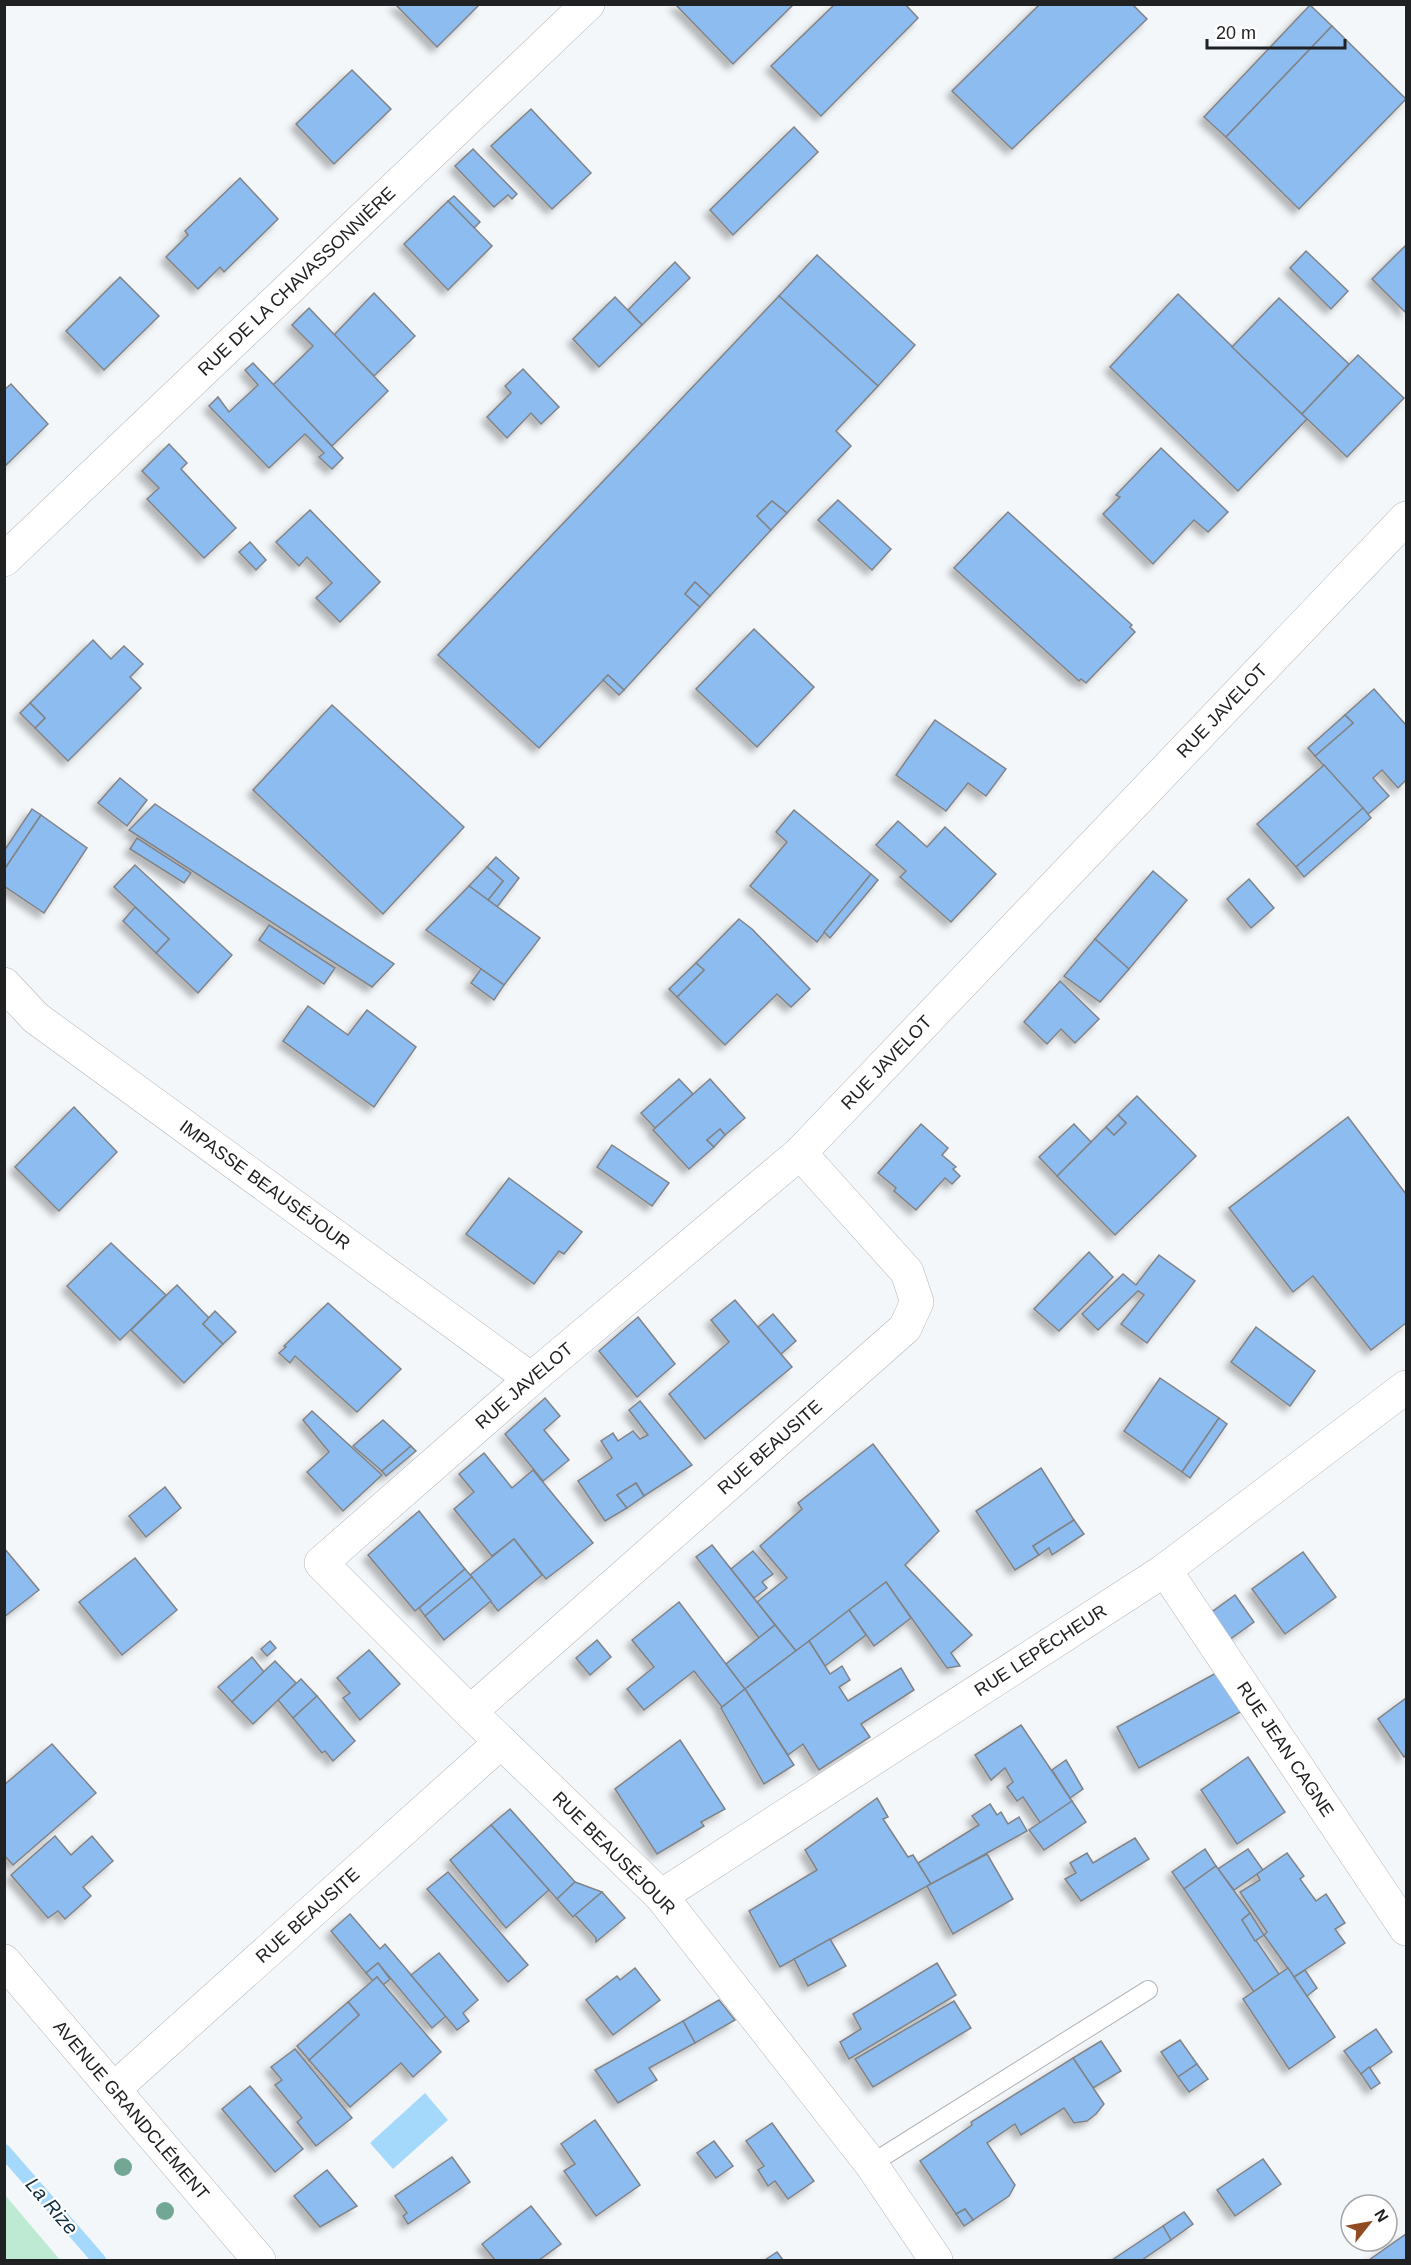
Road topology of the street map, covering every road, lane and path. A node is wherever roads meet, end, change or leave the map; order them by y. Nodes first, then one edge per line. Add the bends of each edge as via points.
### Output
1 (588, 4) edge
2 (1407, 518) edge
3 (4, 560) edge
4 (4, 984) edge
5 (800, 1154) junction
6 (531, 1379) junction
7 (1407, 1387) edge
8 (321, 1563) joint
9 (1165, 1570) junction
10 (470, 1712) junction
11 (501, 1742) junction
12 (661, 1896) junction
13 (1407, 1929) edge
14 (4, 1961) edge
15 (1148, 1990) dead end
16 (114, 2090) junction
17 (871, 2164) junction
18 (260, 2260) edge
19 (936, 2260) edge

1 - 3 street, RUE DE LA CHAVASSONNIÈRE
2 - 5 street, RUE JAVELOT
4 - 6 street, IMPASSE BEAUSÉJOUR via 36,1018
5 - 6 street, RUE JAVELOT
5 - 10 street, RUE BEAUSITE via 907,1272 917,1302 905,1328
6 - 8 street, RUE JAVELOT
7 - 9 street, RUE LEPÊCHEUR
8 - 10 street, RUE BEAUSÉJOUR
9 - 12 street, RUE LEPÊCHEUR
9 - 13 street, RUE JEAN CAGNE
10 - 11 street, RUE BEAUSÉJOUR
11 - 12 street, RUE BEAUSÉJOUR
11 - 16 street, RUE BEAUSITE
12 - 17 street, RUE BEAUSÉJOUR
14 - 16 street, AVENUE GRANDCLÉMENT
15 - 17 lane
16 - 18 street, AVENUE GRANDCLÉMENT
17 - 19 street, RUE BEAUSÉJOUR

